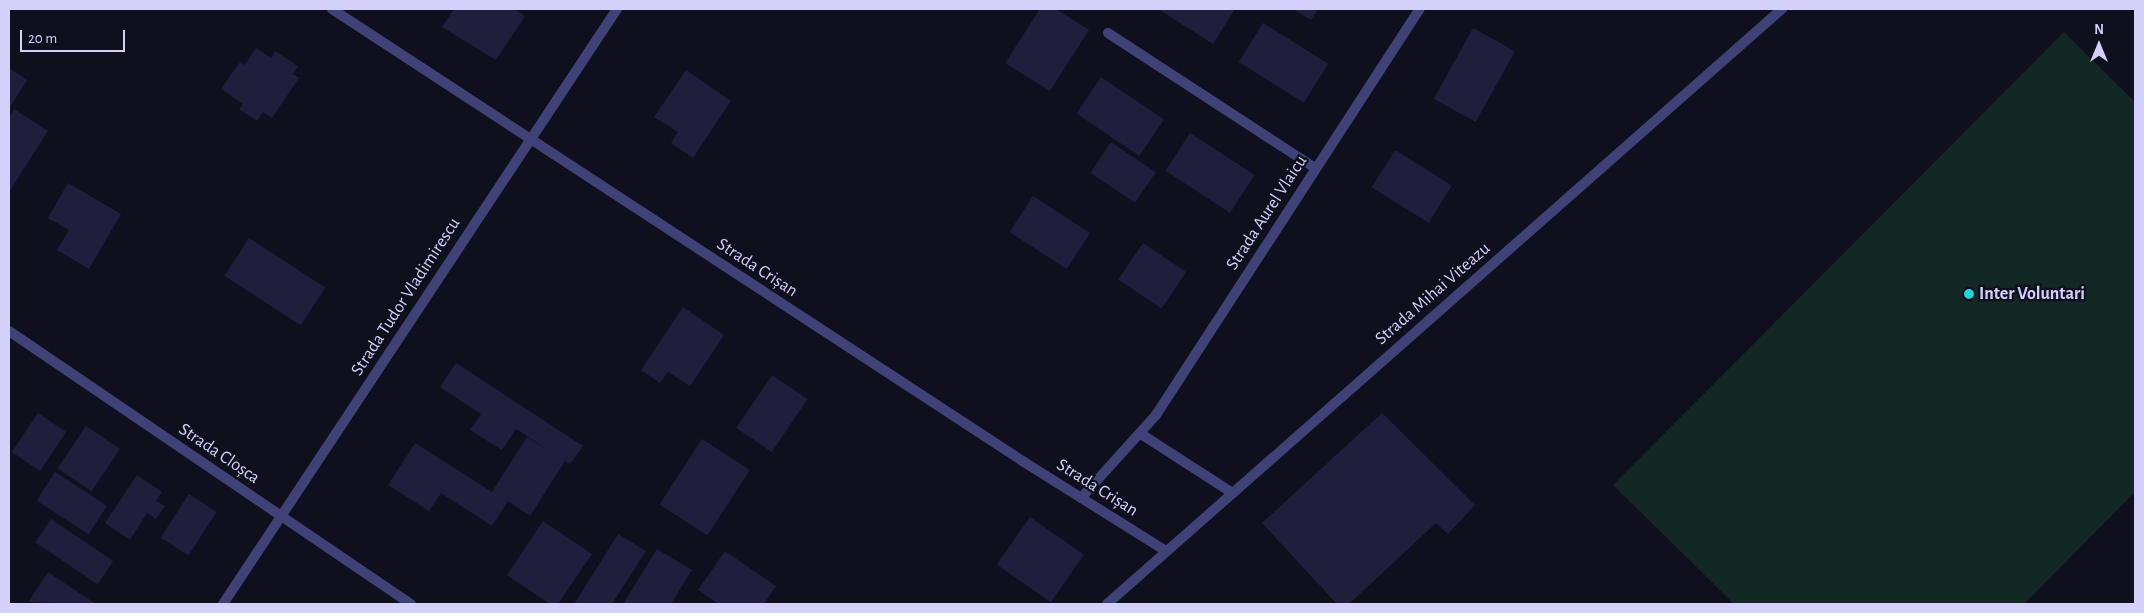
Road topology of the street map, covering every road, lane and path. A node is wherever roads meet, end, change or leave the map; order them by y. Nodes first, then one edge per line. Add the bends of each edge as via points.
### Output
1 (332, 9) edge
2 (617, 9) edge
3 (1420, 9) edge
4 (1782, 9) edge
5 (1108, 33) dead end
6 (530, 138) junction
7 (1315, 168) junction
8 (9, 331) edge
9 (1141, 434) junction
10 (1232, 492) junction
11 (1081, 498) junction
12 (281, 516) junction
13 (1166, 551) junction
14 (223, 604) edge
15 (411, 604) edge
16 (1107, 604) edge

1 - 6 street, Strada Crișan
2 - 6 street, Strada Tudor Vladimirescu
3 - 7 street, Strada Aurel Vlaicu
4 - 10 street, Strada Mihai Viteazu
5 - 7 street
6 - 11 street, Strada Crișan
6 - 12 street, Strada Tudor Vladimirescu
7 - 9 street, Strada Aurel Vlaicu
8 - 12 street, Strada Cloșca
9 - 10 street
9 - 11 street, Strada Aurel Vlaicu
10 - 13 street, Strada Mihai Viteazu
11 - 13 street, Strada Crișan
12 - 14 street, Strada Tudor Vladimirescu
12 - 15 street, Strada Cloșca
13 - 16 street, Strada Mihai Viteazu

